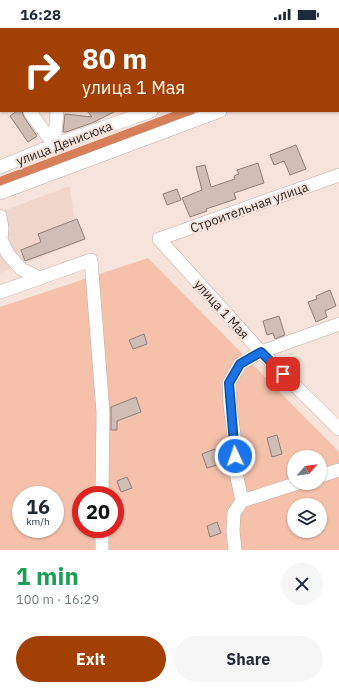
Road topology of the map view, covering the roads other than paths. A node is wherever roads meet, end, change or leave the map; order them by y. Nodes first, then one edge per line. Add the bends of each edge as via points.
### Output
1 (30, 112) dead end
2 (57, 112) edge
3 (148, 112) edge
4 (217, 112) edge
5 (54, 145) junction
6 (0, 167) edge
7 (339, 174) edge
8 (0, 193) edge
9 (0, 216) edge
10 (159, 239) joint
11 (0, 240) edge
12 (40, 278) junction
13 (0, 292) edge
14 (339, 324) edge
15 (261, 352) junction
16 (339, 429) edge
17 (339, 470) edge
18 (327, 474) edge
19 (102, 486) edge
20 (287, 487) edge
21 (242, 501) junction
22 (102, 538) edge
23 (102, 550) edge
24 (235, 550) edge

1 - 5 street
2 - 5 street
3 - 5 street, улица Денисюка
4 - 8 street
5 - 6 street, улица Денисюка
7 - 10 street, Строительная улица
9 - 11 street
10 - 15 street, улица 1 Мая
11 - 12 street via 21,269
12 - 13 street
12 - 19 street via 90,260 103,412
14 - 15 street
15 - 16 street, улица 1 Мая
15 - 21 street via 240,364 229,383 235,468
17 - 18 street
20 - 21 street
21 - 24 street via 234,513
22 - 23 street

